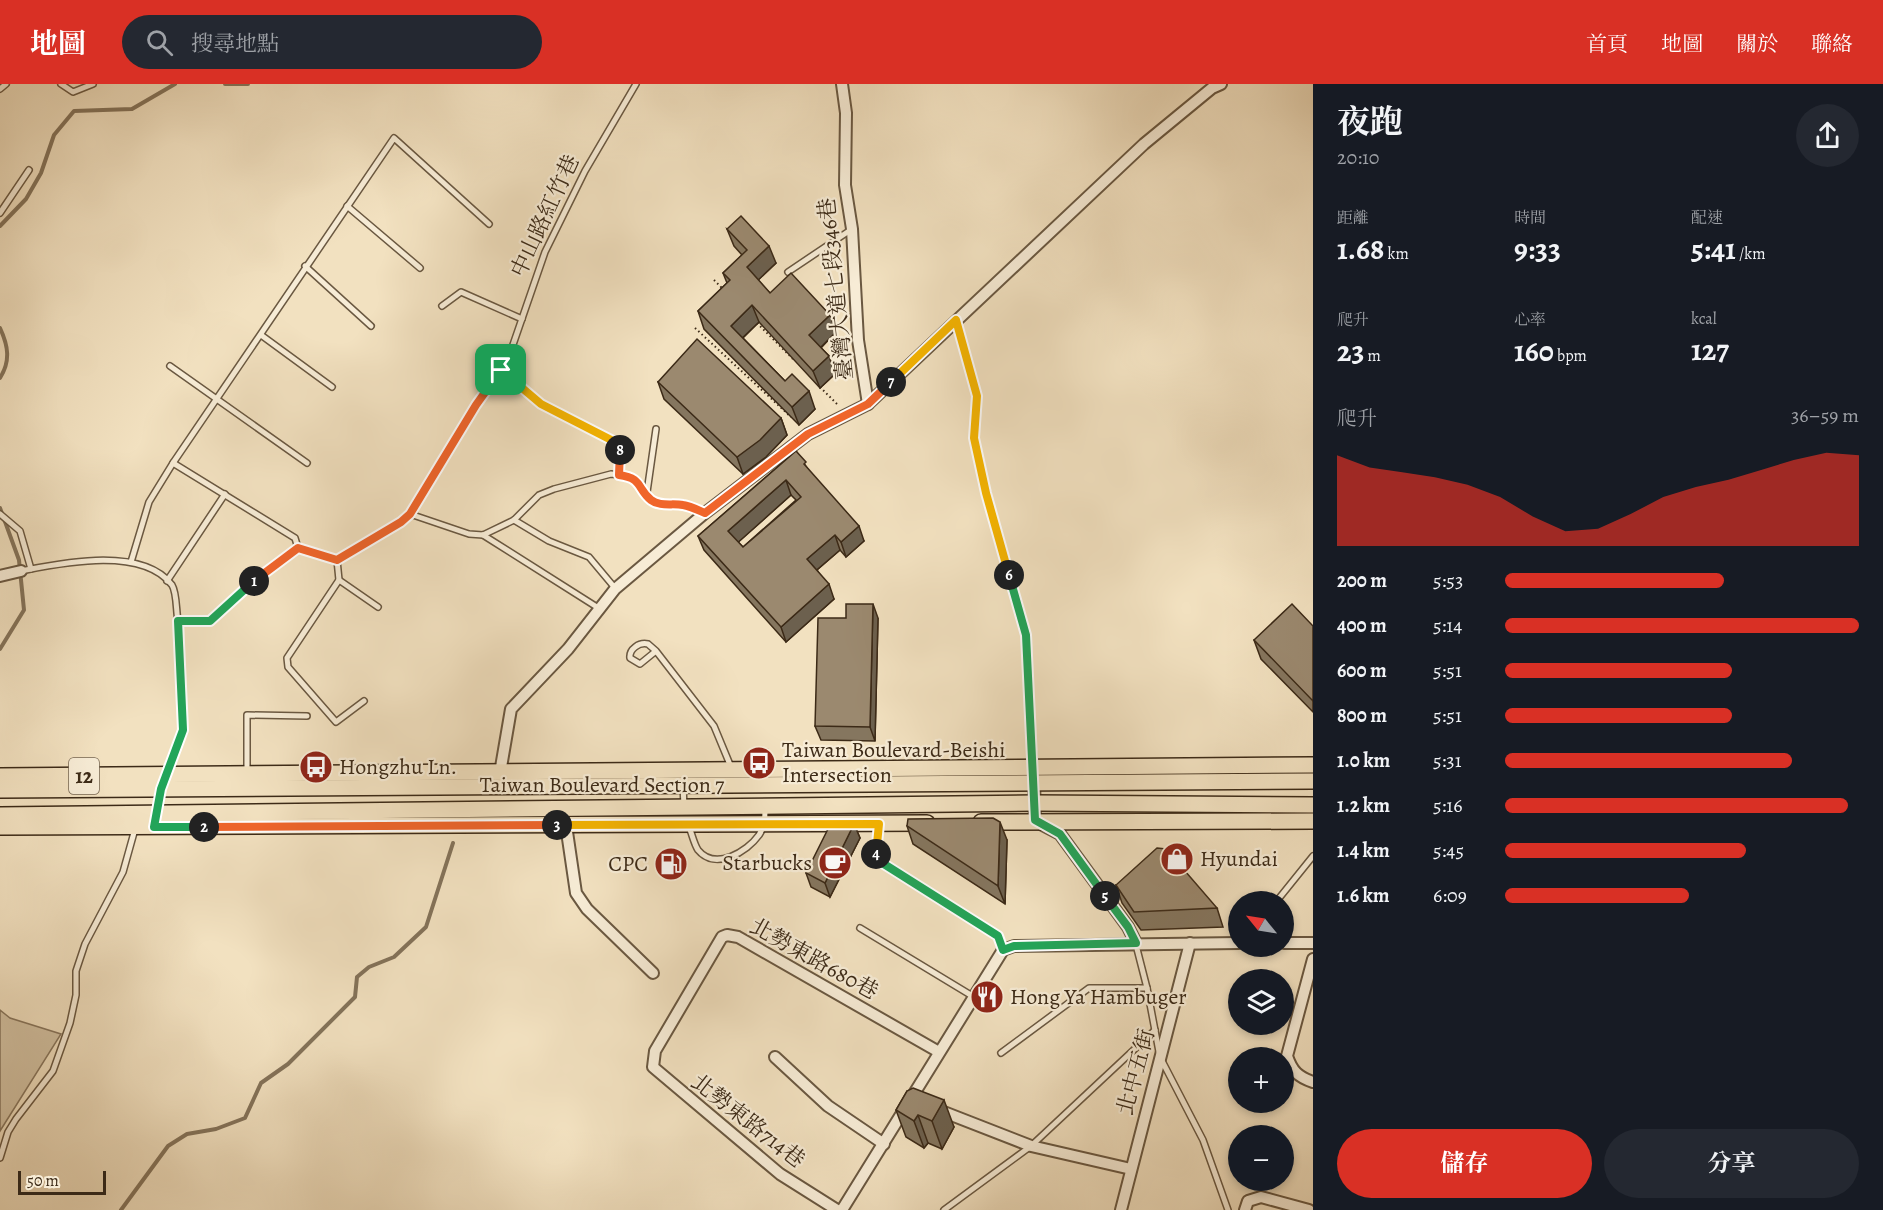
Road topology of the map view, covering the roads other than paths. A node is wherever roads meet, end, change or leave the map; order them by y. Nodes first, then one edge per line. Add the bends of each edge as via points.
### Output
1 (6, 84) edge
2 (61, 84) edge
3 (93, 84) edge
4 (636, 84) edge
5 (842, 84) edge
6 (1221, 84) edge
7 (0, 88) edge
8 (29, 170) dead end
9 (347, 206) junction
10 (0, 213) edge
11 (489, 224) dead end
12 (852, 229) junction
13 (305, 266) junction
14 (420, 268) dead end
15 (788, 272) edge
16 (442, 306) dead end
17 (522, 319) junction
18 (956, 320) junction
19 (371, 326) dead end
20 (261, 335) junction
21 (170, 366) dead end
22 (501, 370) junction
23 (332, 387) dead end
24 (216, 397) junction
25 (868, 404) junction
26 (656, 429) dead end
27 (173, 463) junction
28 (307, 463) dead end
29 (619, 475) junction
30 (225, 494) junction
31 (646, 494) junction
32 (705, 513) junction
33 (0, 514) edge
34 (410, 514) junction
35 (514, 520) junction
36 (483, 535) junction
37 (298, 548) junction
38 (337, 560) junction
39 (131, 562) junction
40 (26, 570) junction
41 (2, 575) edge
42 (339, 580) junction
43 (167, 581) junction
44 (615, 589) junction
45 (378, 607) dead end
46 (600, 609) junction
47 (178, 621) junction
48 (656, 651) junction
49 (364, 701) dead end
50 (307, 716) dead end
51 (1313, 765) edge
52 (733, 772) junction
53 (500, 773) junction
54 (167, 774) junction
55 (247, 774) junction
56 (1034, 775) junction
57 (0, 776) edge
58 (683, 778) junction
59 (1313, 782) edge
60 (161, 789) junction
61 (0, 790) edge
62 (1035, 803) junction
63 (1313, 805) edge
64 (766, 806) junction
65 (685, 807) junction
66 (157, 811) junction
67 (0, 815) edge
68 (1035, 820) junction
69 (1313, 821) edge
70 (943, 822) edge
71 (966, 822) edge
72 (688, 824) junction
73 (765, 824) junction
74 (879, 824) junction
75 (566, 825) junction
76 (136, 826) junction
77 (0, 827) edge
78 (154, 827) junction
79 (1313, 856) edge
80 (1285, 891) edge
81 (860, 928) dead end
82 (1136, 943) junction
83 (1228, 943) edge
84 (1294, 943) edge
85 (1313, 943) edge
86 (1190, 944) junction
87 (1003, 950) junction
88 (1313, 959) edge
89 (653, 973) dead end
90 (1147, 988) junction
91 (974, 997) junction
92 (1155, 1030) junction
93 (655, 1051) joint
94 (939, 1052) junction
95 (1001, 1053) dead end
96 (775, 1057) dead end
97 (1160, 1057) junction
98 (1313, 1082) edge
99 (920, 1101) junction
100 (885, 1144) junction
101 (1031, 1146) junction
102 (0, 1158) edge
103 (1131, 1169) junction
104 (837, 1210) edge
105 (842, 1210) edge
106 (944, 1210) edge
107 (1120, 1210) edge
108 (1228, 1210) edge
109 (1245, 1210) edge
110 (1309, 1210) edge

1 - 7 lane
2 - 3 lane via 73,92
4 - 17 lane, 中山路紅竹巷 via 585,171 545,252
5 - 12 street, 臺灣大道七段346巷 via 846,113 845,185
6 - 18 street, 臺灣大道七段346巷 via 1144,144
8 - 10 lane
9 - 11 lane via 394,138
9 - 13 lane
9 - 14 lane
12 - 15 lane
12 - 25 street, 臺灣大道七段346巷 via 858,340
13 - 19 lane
13 - 20 lane
16 - 17 lane via 461,292
17 - 22 lane, 中山路紅竹巷
18 - 25 street, 臺灣大道七段346巷
18 - 56 lane via 977,396 974,438 986,493 1026,635
20 - 23 lane
20 - 24 lane
21 - 24 lane
22 - 29 lane via 541,404 621,445
22 - 34 lane, 中山路紅竹巷
24 - 27 lane
24 - 28 lane
25 - 32 street via 808,434
26 - 31 lane
27 - 30 lane
27 - 39 lane via 149,502
29 - 31 lane via 629,476
29 - 35 lane via 539,495
30 - 37 lane via 295,538
30 - 43 lane
31 - 32 lane via 660,504 683,505
32 - 44 street
33 - 40 lane via 20,531
34 - 36 lane
34 - 38 lane, 中山路紅竹巷 via 385,534
35 - 36 lane
35 - 44 lane via 549,541 589,557
36 - 46 lane
37 - 38 lane
37 - 47 lane via 277,561 210,621
38 - 42 lane
39 - 40 lane via 84,560
39 - 43 lane via 159,573
40 - 41 street
42 - 45 lane
42 - 49 lane via 287,658 288,667 336,722
43 - 47 lane via 173,586
44 - 46 street
46 - 53 street via 511,709
47 - 54 lane via 183,730
48 - 48 lane via 648,644 639,644 630,658 640,664
48 - 52 lane via 714,726
50 - 55 lane via 247,715
51 - 56 main road, Taiwan Boulevard Section 7 / 12
52 - 56 main road, Taiwan Boulevard Section 7 / 12
52 - 58 main road, Taiwan Boulevard Section 7 / 12
53 - 55 main road, Taiwan Boulevard Section 7 / 12
53 - 58 main road, Taiwan Boulevard Section 7 / 12
54 - 55 main road, Taiwan Boulevard Section 7 / 12
54 - 57 main road, Taiwan Boulevard Section 7 / 12
54 - 60 lane
56 - 58 main road, Taiwan Boulevard Section 7 / 12
56 - 59 main road, Taiwan Boulevard Section 7 / 12
56 - 62 street
58 - 60 main road, Taiwan Boulevard Section 7 / 12
58 - 65 lane
60 - 61 main road, Taiwan Boulevard Section 7 / 12
60 - 66 lane
62 - 63 main road, Taiwan Boulevard Section 7 / 12
62 - 64 main road, Taiwan Boulevard Section 7 / 12
62 - 68 street
64 - 65 main road, Taiwan Boulevard Section 7 / 12
64 - 73 lane
65 - 66 main road, Taiwan Boulevard Section 7 / 12
65 - 72 lane
66 - 67 main road, Taiwan Boulevard Section 7 / 12
66 - 78 lane
68 - 69 main road
68 - 71 main road
68 - 82 street via 1060,834
70 - 74 main road, Taiwan Boulevard Section 7 / 12
72 - 73 main road, Taiwan Boulevard Section 7 / 12
72 - 73 lane via 698,849 721,860 747,849
72 - 75 main road, Taiwan Boulevard Section 7 / 12
73 - 74 main road, Taiwan Boulevard Section 7 / 12
74 - 87 lane via 876,859 998,936
75 - 78 main road, Taiwan Boulevard Section 7 / 12
75 - 89 street via 576,893 587,909
76 - 77 main road, Taiwan Boulevard Section 7 / 12
76 - 78 main road, Taiwan Boulevard Section 7 / 12
76 - 102 lane via 123,872 85,944 76,970 70,1023 53,1071 12,1125
79 - 80 lane
81 - 91 lane
82 - 86 street
82 - 87 street via 1014,946
82 - 90 lane
83 - 86 street
84 - 85 street
86 - 97 street, 北中五街
87 - 91 street
88 - 98 street via 1287,1056 1291,1069
90 - 92 lane
90 - 95 lane via 1089,988
91 - 94 street
92 - 97 lane
92 - 101 lane
93 - 94 street, 北勢東路680巷 via 727,935
93 - 104 street, 北勢東路714巷 via 653,1067 670,1084 780,1174
94 - 99 street
96 - 100 street via 828,1106
97 - 103 street, 北中五街
97 - 108 lane via 1203,1140
99 - 100 street
99 - 101 street
100 - 105 street
101 - 103 street
101 - 106 lane
103 - 107 street, 北中五街
109 - 110 street via 1248,1201 1261,1197

